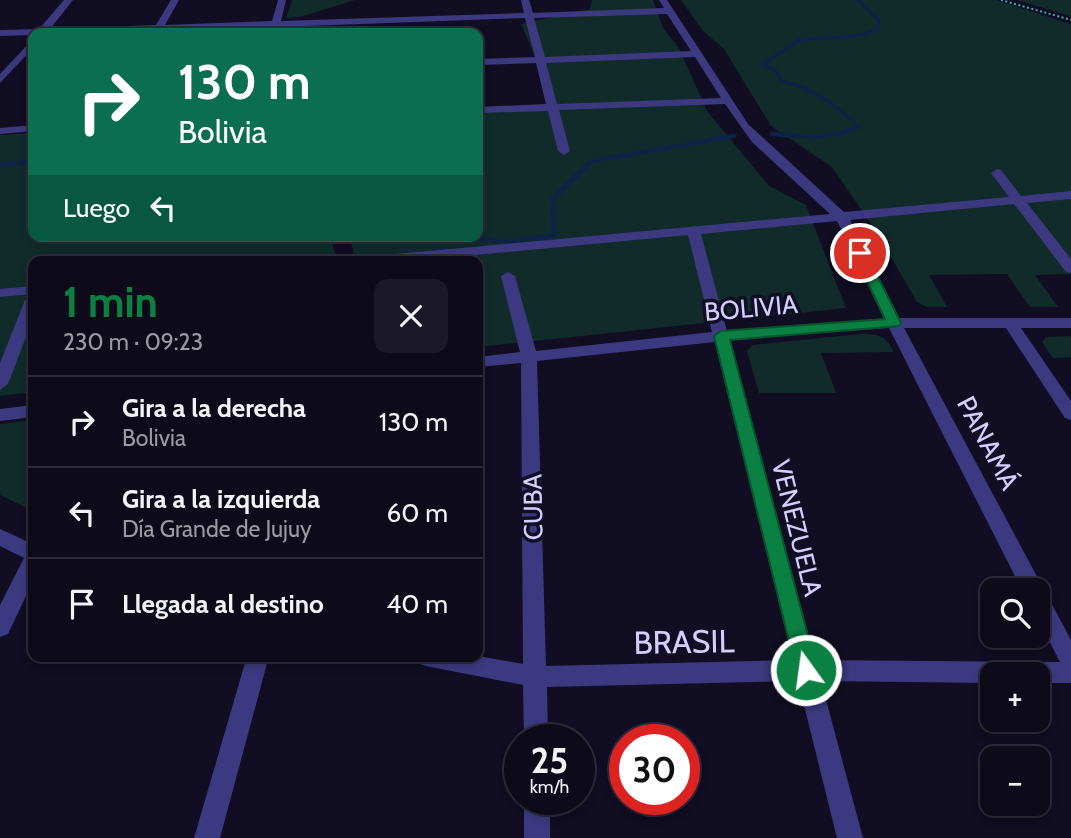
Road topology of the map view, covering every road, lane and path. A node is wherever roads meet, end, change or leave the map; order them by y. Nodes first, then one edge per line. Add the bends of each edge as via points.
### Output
1 (69, 0) edge
2 (175, 0) edge
3 (282, 0) edge
4 (526, 0) edge
5 (1001, 0) edge
6 (666, 6) edge
7 (529, 16) junction
8 (390, 20) junction
9 (1071, 20) edge
10 (45, 28) edge
11 (160, 28) edge
12 (274, 28) edge
13 (287, 28) edge
14 (389, 28) edge
15 (28, 32) edge
16 (0, 33) edge
17 (28, 48) edge
18 (698, 54) junction
19 (541, 60) junction
20 (483, 62) edge
21 (0, 80) edge
22 (727, 101) junction
23 (553, 108) junction
24 (483, 110) edge
25 (28, 128) edge
26 (0, 131) edge
27 (564, 151) dead end
28 (997, 173) dead end
29 (1071, 195) edge
30 (1018, 201) junction
31 (841, 217) junction
32 (694, 231) junction
33 (418, 256) edge
34 (1071, 269) edge
35 (508, 276) dead end
36 (28, 290) edge
37 (0, 293) edge
38 (28, 313) edge
39 (894, 323) junction
40 (1071, 323) edge
41 (1011, 324) junction
42 (721, 336) junction
43 (529, 356) junction
44 (483, 361) edge
45 (0, 384) edge
46 (28, 412) edge
47 (1071, 414) edge
48 (0, 415) edge
49 (0, 537) edge
50 (28, 551) edge
51 (28, 570) edge
52 (1027, 578) edge
53 (1050, 621) edge
54 (0, 627) edge
55 (256, 662) edge
56 (457, 662) edge
57 (1071, 662) edge
58 (806, 670) junction
59 (1071, 673) edge
60 (536, 677) junction
61 (536, 724) edge
62 (537, 815) edge
63 (207, 838) edge
64 (537, 838) edge
65 (850, 838) edge

1 - 10 street
2 - 11 street
3 - 12 street
4 - 7 street
5 - 9 path
6 - 7 street
6 - 18 street, PANAMÁ
7 - 8 street
7 - 19 street
8 - 13 street
8 - 14 street
15 - 16 street
17 - 21 street
18 - 19 street
18 - 22 street, PANAMÁ
19 - 20 street
19 - 23 street
22 - 23 street
22 - 31 street, PANAMÁ via 756,140
23 - 24 street
23 - 27 street
25 - 26 street
28 - 30 street
29 - 30 street
30 - 31 street
30 - 34 street
31 - 32 street
31 - 39 street, PANAMÁ
32 - 33 street
32 - 42 street, VENEZUELA
35 - 43 street, CUBA
36 - 37 street
38 - 45 street
39 - 41 street, BOLIVIA
39 - 42 street, BOLIVIA
39 - 52 street, PANAMÁ
40 - 41 street, BOLIVIA
41 - 47 street
42 - 43 street, BOLIVIA
42 - 58 street, VENEZUELA
43 - 44 street, BOLIVIA
43 - 60 street, CUBA
46 - 48 street
49 - 50 street
51 - 54 street
53 - 57 street
55 - 63 street
56 - 60 street, BRASIL
58 - 59 street, BRASIL
58 - 60 street, BRASIL
58 - 65 street, VENEZUELA
60 - 61 street, CUBA
62 - 64 street

